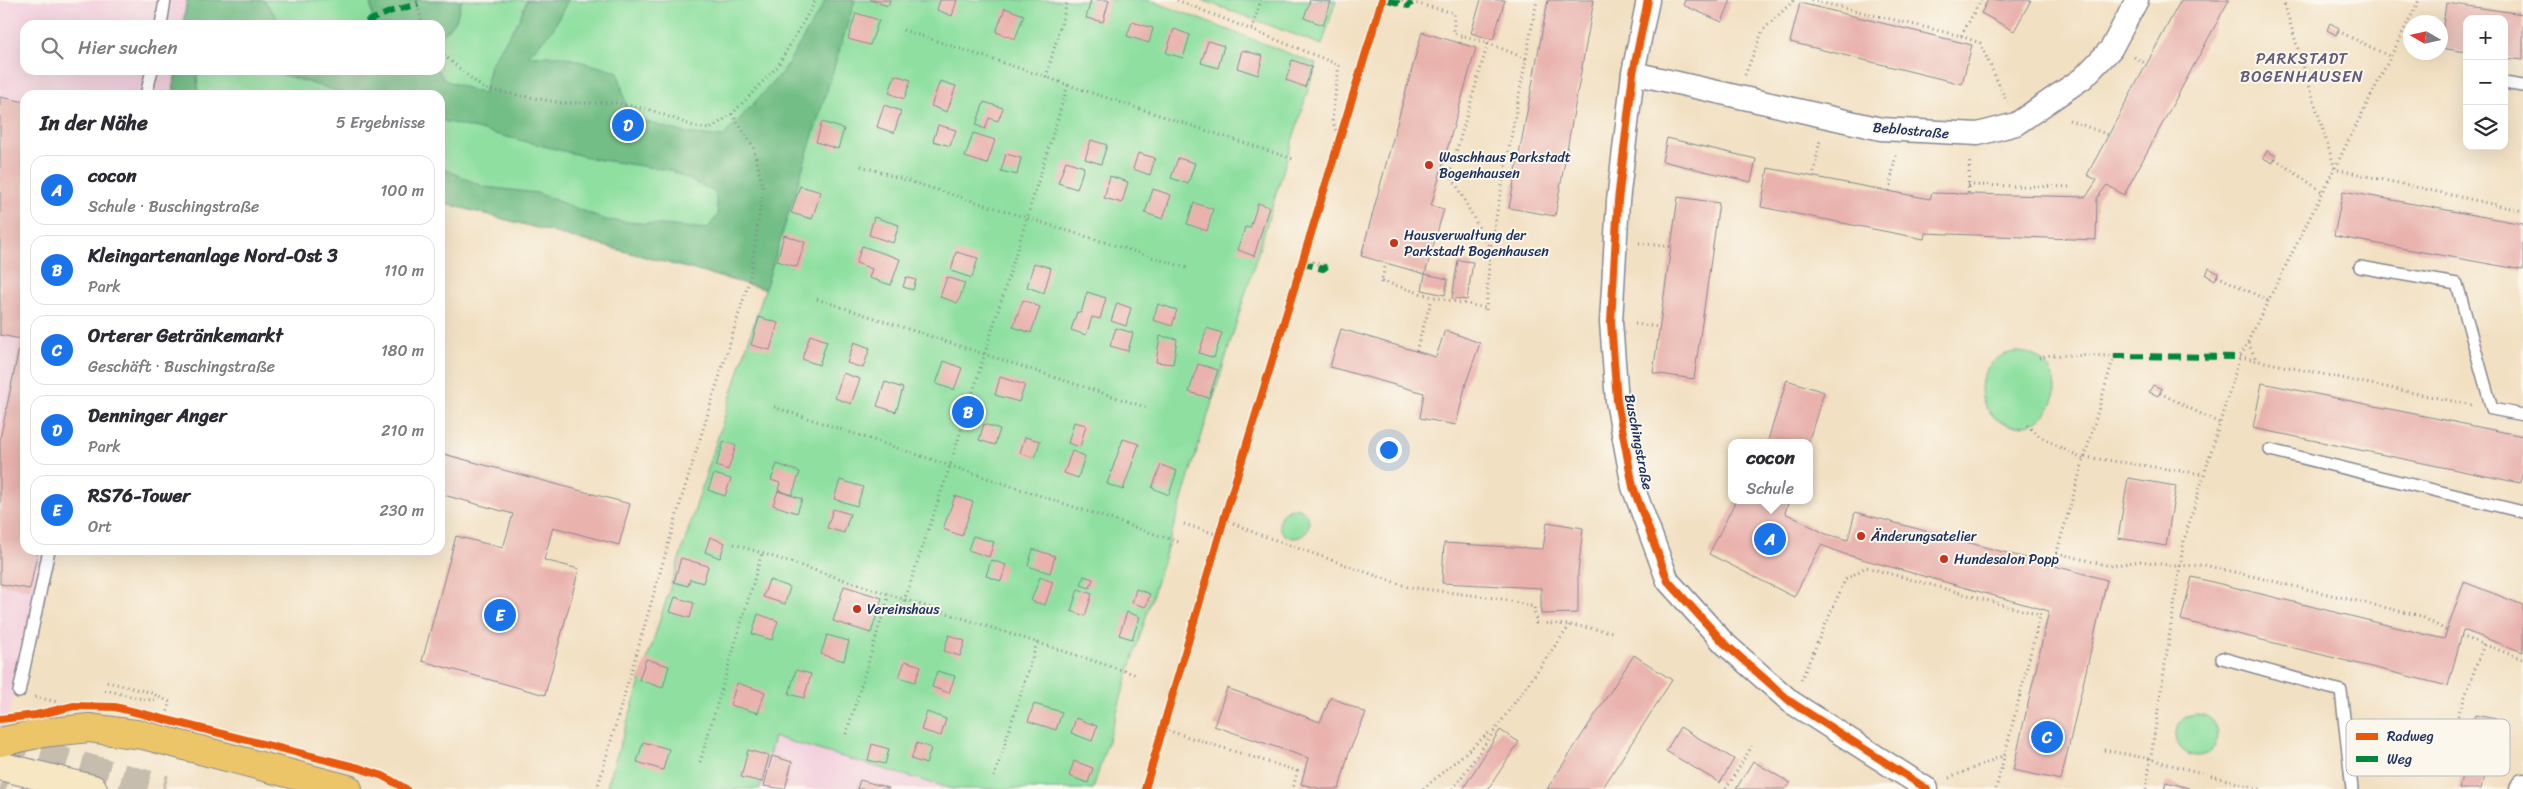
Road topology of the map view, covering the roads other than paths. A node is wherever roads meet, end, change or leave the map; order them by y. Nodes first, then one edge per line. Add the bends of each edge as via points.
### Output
1 (165, 0) edge
2 (1648, 0) edge
3 (2137, 0) edge
4 (162, 20) edge
5 (1633, 73) junction
6 (151, 75) edge
7 (2508, 84) edge
8 (2523, 86) edge
9 (147, 90) edge
10 (2360, 266) dead end
11 (2523, 415) edge
12 (2270, 450) dead end
13 (2523, 512) edge
14 (48, 555) edge
15 (2222, 658) dead end
16 (19, 692) road end
17 (2346, 736) edge
18 (0, 742) edge
19 (0, 766) edge
20 (2351, 776) edge
21 (2523, 784) edge
22 (1926, 788) edge
23 (93, 789) edge
24 (348, 789) edge
25 (2352, 789) edge
26 (2521, 789) edge

1 - 4 lane
2 - 5 street, Buschingstraße
3 - 5 street, Beblostraße via 2111,49 2055,99 2016,124 1978,134 1881,129
5 - 22 street, Buschingstraße via 1618,201 1611,322 1618,401 1633,487 1668,581 1724,643 1791,702
6 - 9 lane
7 - 8 lane
10 - 11 lane via 2457,284 2492,409
12 - 13 lane
14 - 16 lane
15 - 17 lane via 2341,691
18 - 24 highway via 89,728 134,734
19 - 23 main road
20 - 25 lane
21 - 26 street

